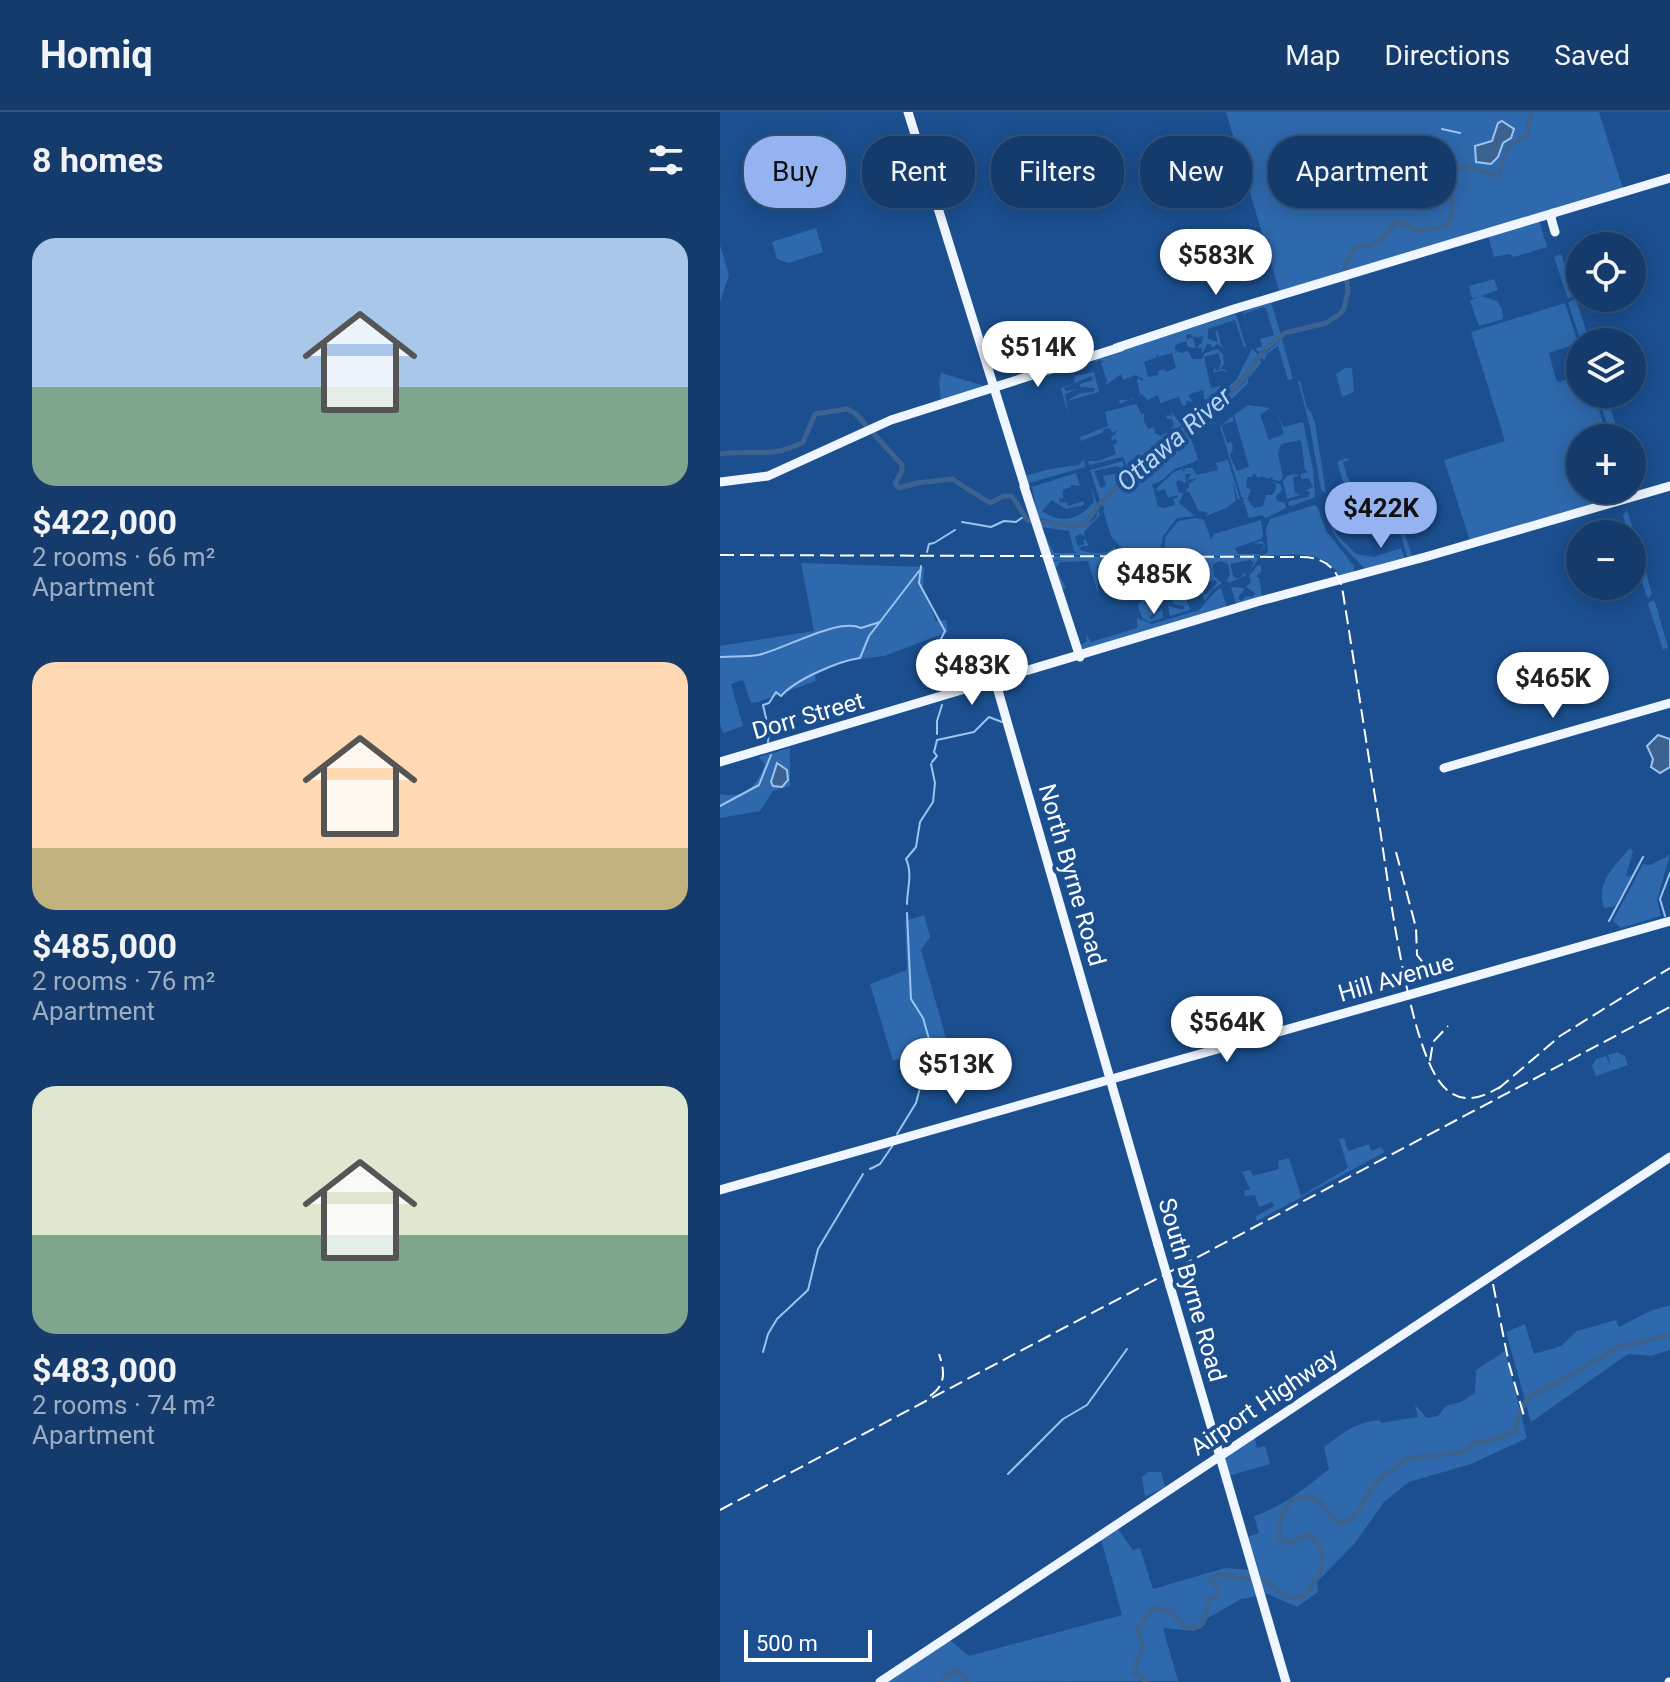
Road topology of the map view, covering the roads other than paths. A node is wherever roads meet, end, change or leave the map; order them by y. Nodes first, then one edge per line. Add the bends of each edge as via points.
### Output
1 (908, 112) edge
2 (1670, 178) edge
3 (1553, 213) junction
4 (1555, 232) dead end
5 (1238, 309) junction
6 (1116, 348) junction
7 (993, 387) junction
8 (720, 482) edge
9 (1670, 486) edge
10 (1389, 567) junction
11 (1295, 591) junction
12 (1279, 599) junction
13 (1186, 623) junction
14 (1170, 631) junction
15 (1124, 643) junction
16 (1075, 644) junction
17 (1091, 651) junction
18 (1079, 656) junction
19 (995, 682) junction
20 (1670, 703) edge
21 (720, 762) edge
22 (1444, 768) dead end
23 (1670, 921) edge
24 (1109, 1081) junction
25 (1670, 1157) edge
26 (720, 1190) edge
27 (1213, 1433) junction
28 (1221, 1460) junction
29 (1197, 1471) junction
30 (880, 1682) edge
31 (1286, 1682) edge

1 - 7 main road
2 - 3 main road
3 - 4 main road
3 - 5 main road
5 - 6 main road
5 - 6 main road
6 - 7 main road
7 - 8 main road via 875,427 768,476
7 - 16 main road
9 - 10 main road, Dorr Street
10 - 11 main road, Dorr Street
10 - 12 main road, Dorr Street
11 - 12 main road
11 - 13 main road, Dorr Street
12 - 14 main road, Dorr Street
13 - 14 main road
13 - 15 main road, Dorr Street
14 - 15 main road, Dorr Street
15 - 17 main road, Dorr Street
15 - 18 main road, Dorr Street
16 - 17 main road
16 - 18 main road
17 - 18 main road, Dorr Street
18 - 19 main road, Dorr Street
19 - 21 main road, Dorr Street
19 - 24 main road, North Byrne Road
20 - 22 main road
23 - 24 main road, Hill Avenue
24 - 26 main road, Hill Avenue
24 - 27 main road, South Byrne Road, bridge
25 - 28 main road, Airport Highway
27 - 28 main road, South Byrne Road
27 - 29 main road via 1212,1455
28 - 29 main road, Airport Highway
28 - 31 main road, South Byrne Road
29 - 30 main road, Airport Highway

